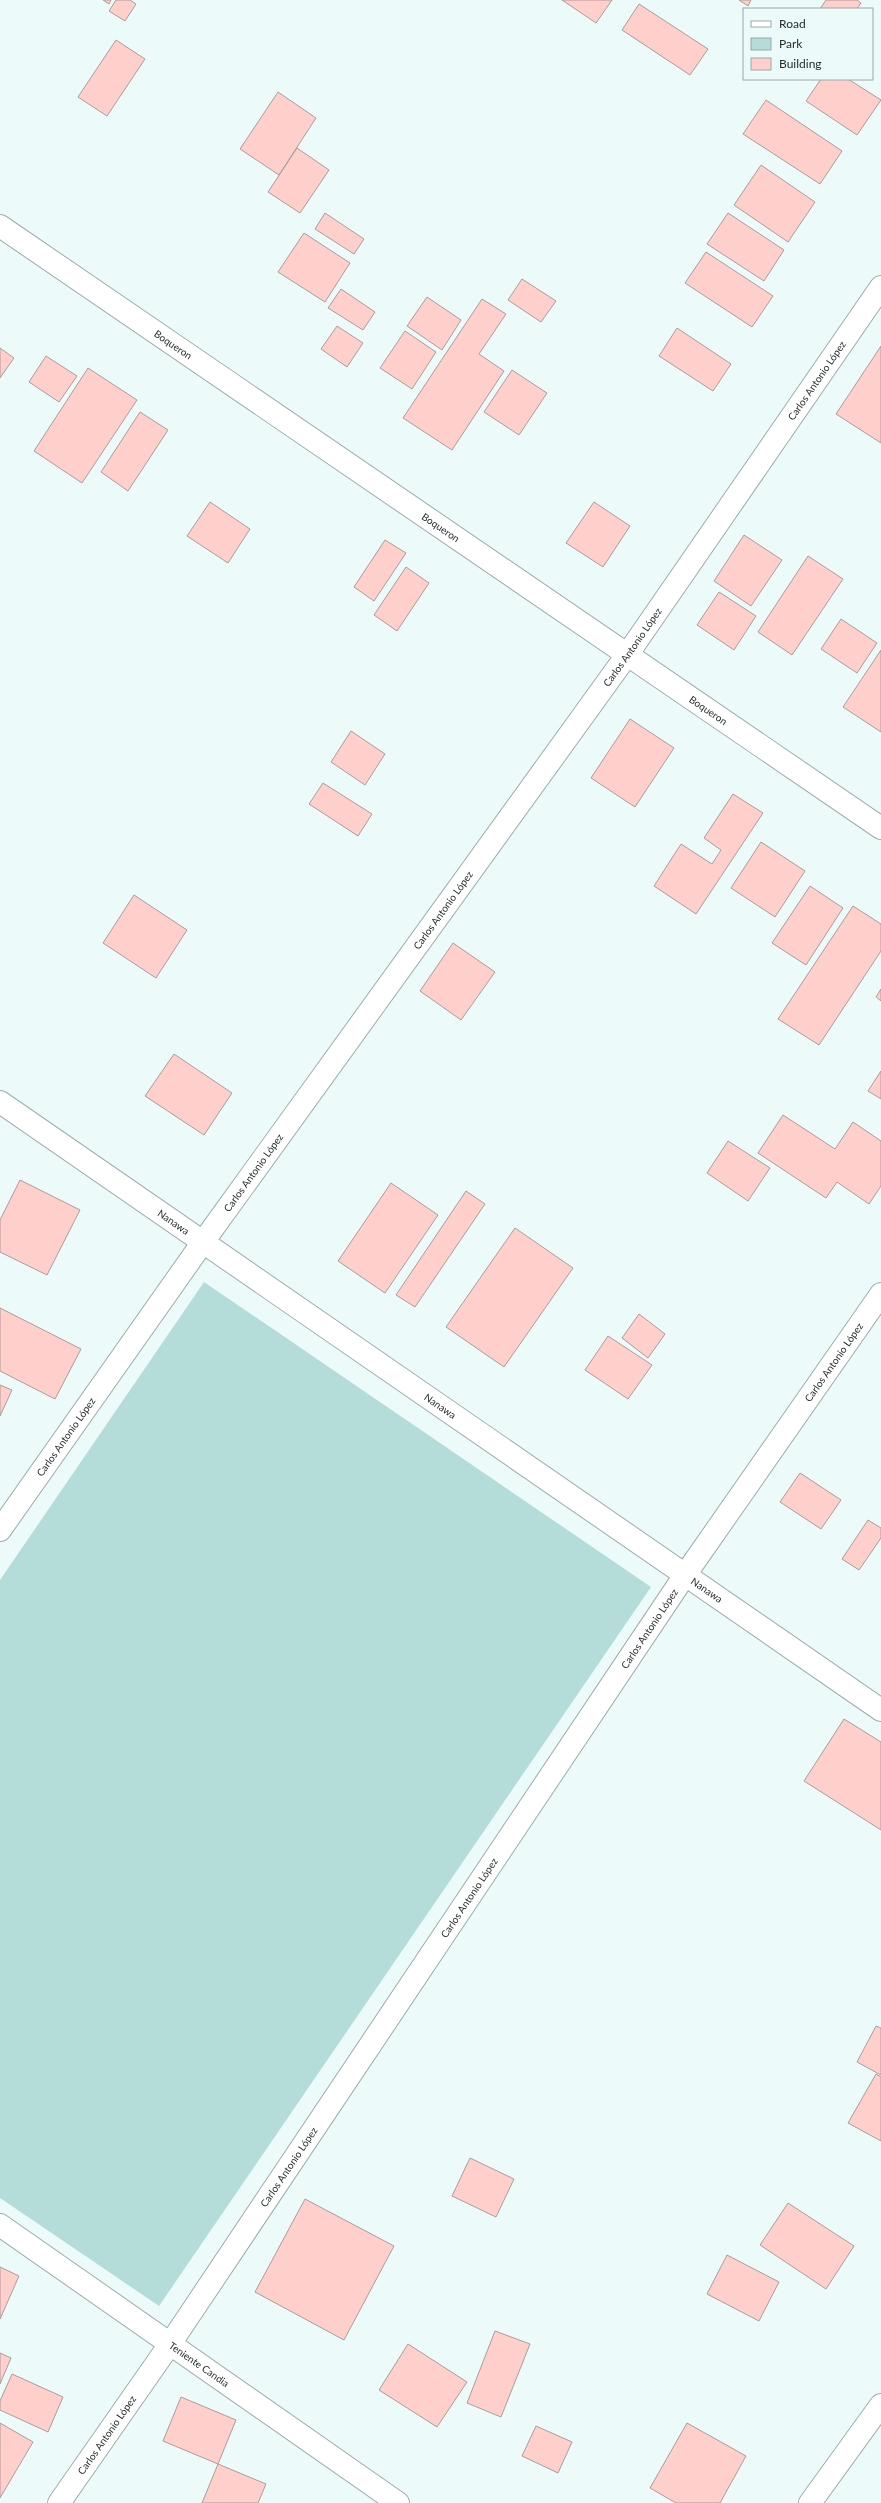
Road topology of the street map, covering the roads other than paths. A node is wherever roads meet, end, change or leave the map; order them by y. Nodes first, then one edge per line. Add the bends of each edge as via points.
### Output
1 (0, 226) edge
2 (881, 287) edge
3 (627, 655) junction
4 (881, 828) edge
5 (0, 1102) edge
6 (203, 1242) junction
7 (881, 1294) edge
8 (0, 1530) edge
9 (685, 1575) junction
10 (881, 1710) edge
11 (0, 2225) edge
12 (170, 2344) junction
13 (881, 2405) edge
14 (59, 2503) edge
15 (398, 2503) edge
16 (810, 2503) edge

1 - 3 street, Boqueron
2 - 3 street, Carlos Antonio López
3 - 4 street, Boqueron
3 - 6 street, Carlos Antonio López
5 - 6 street, Nanawa
6 - 8 street, Carlos Antonio López
6 - 9 street, Nanawa
7 - 9 street, Carlos Antonio López
9 - 10 street, Nanawa
9 - 12 street, Carlos Antonio López
11 - 12 street, Teniente Candia
12 - 14 street, Carlos Antonio López
12 - 15 street, Teniente Candia
13 - 16 street

